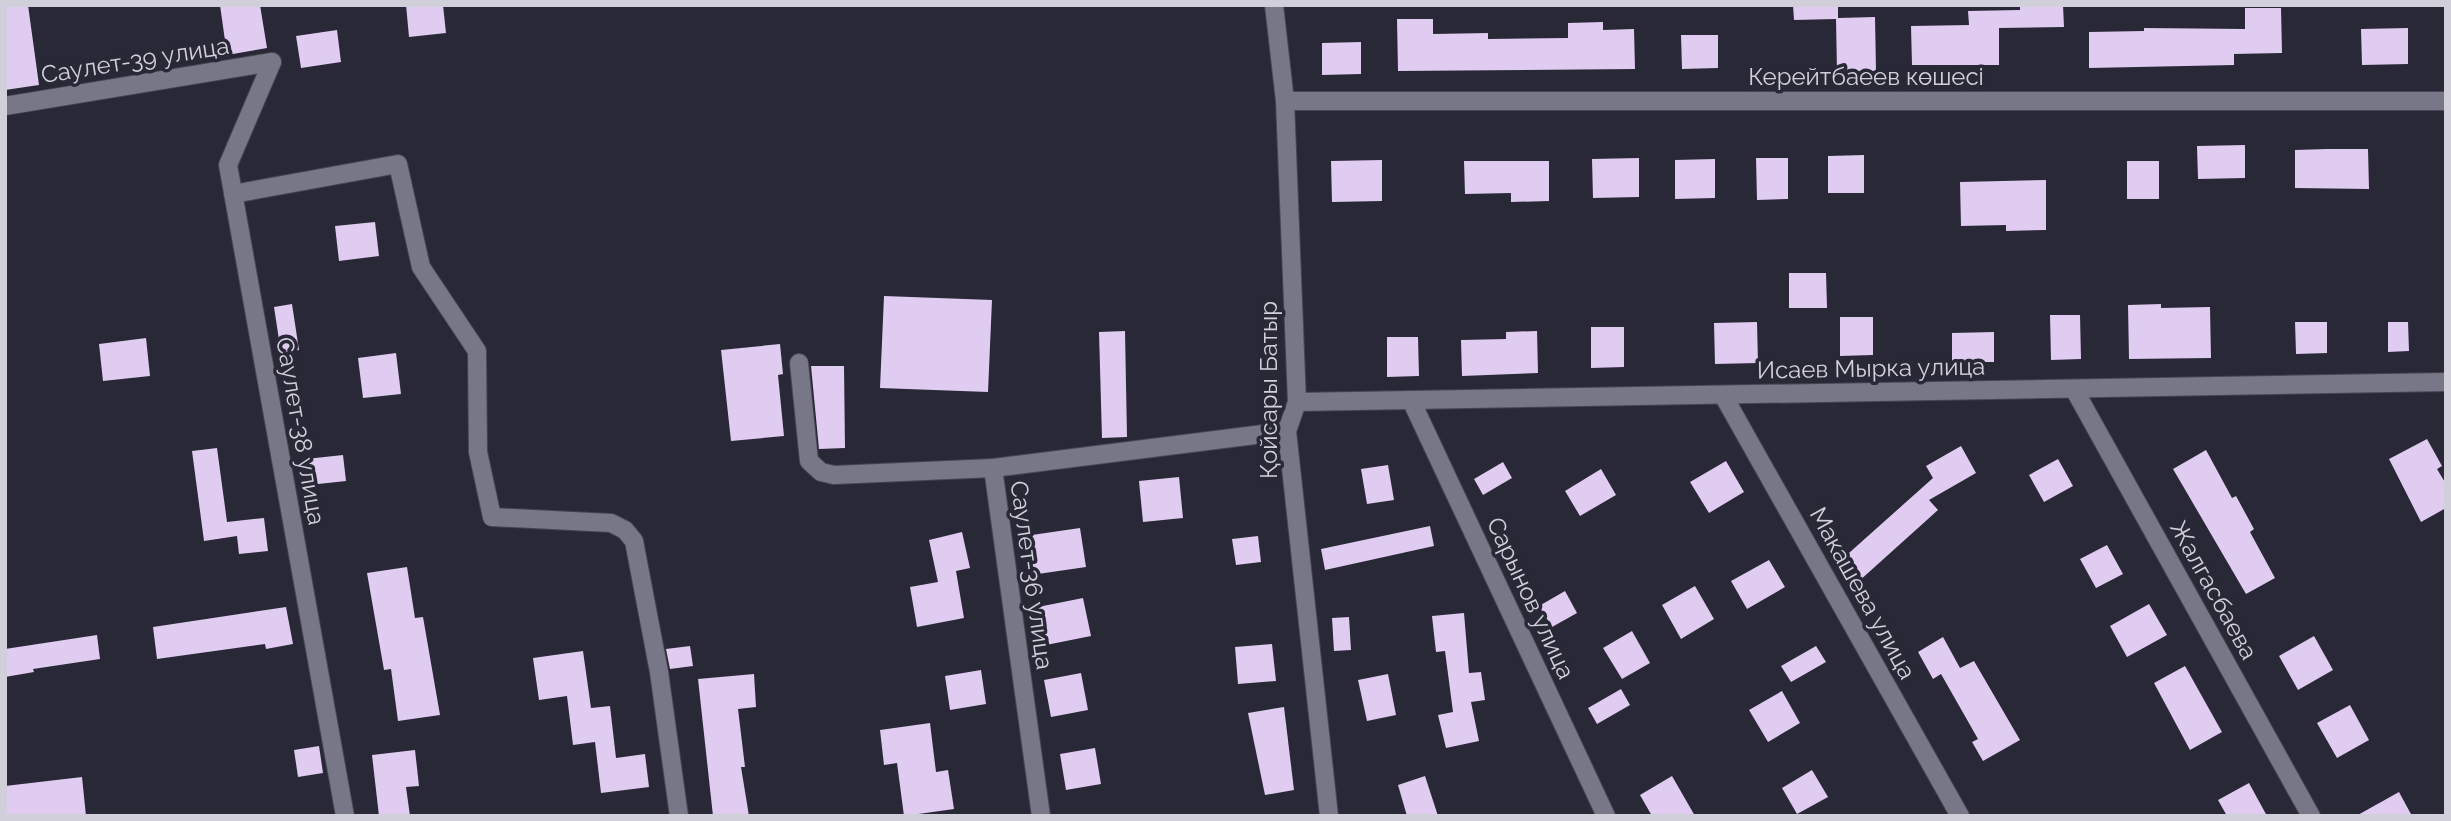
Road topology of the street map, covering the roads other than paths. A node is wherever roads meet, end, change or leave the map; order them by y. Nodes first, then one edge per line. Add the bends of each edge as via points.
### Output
1 (1274, 5) edge
2 (272, 62) joint
3 (2446, 100) edge
4 (1285, 101) junction
5 (5, 106) edge
6 (233, 194) junction
7 (799, 363) dead end
8 (2446, 382) edge
9 (2074, 389) junction
10 (1723, 395) junction
11 (1410, 400) junction
12 (1297, 402) junction
13 (1287, 431) junction
14 (993, 468) junction
15 (345, 816) edge
16 (678, 816) edge
17 (1041, 816) edge
18 (1329, 816) edge
19 (1606, 816) edge
20 (1960, 816) edge
21 (2311, 816) edge

1 - 4 street, Қойсары Батыр
2 - 5 street, Саулет-39 улица
2 - 6 street, Саулет-38 улица via 228,165
3 - 4 street, Керейтбаеев көшесі
4 - 12 street, Қойсары Батыр
6 - 15 street, Саулет-38 улица
6 - 16 street via 398,164 421,267 477,351 478,452 492,517 611,523 634,541 659,672
7 - 14 street via 809,461 821,472
8 - 9 street, Исаев Мырка улица
9 - 10 street, Исаев Мырка улица
9 - 21 street, Жалгасбаева
10 - 11 street, Исаев Мырка улица
10 - 20 street, Макашева улица
11 - 12 street, Исаев Мырка улица
11 - 19 street, Сарынов улица
12 - 13 street, Қойсары Батыр
13 - 14 street, Саулет-36 улица
13 - 18 street, Қойсары Батыр
14 - 17 street, Саулет-36 улица

